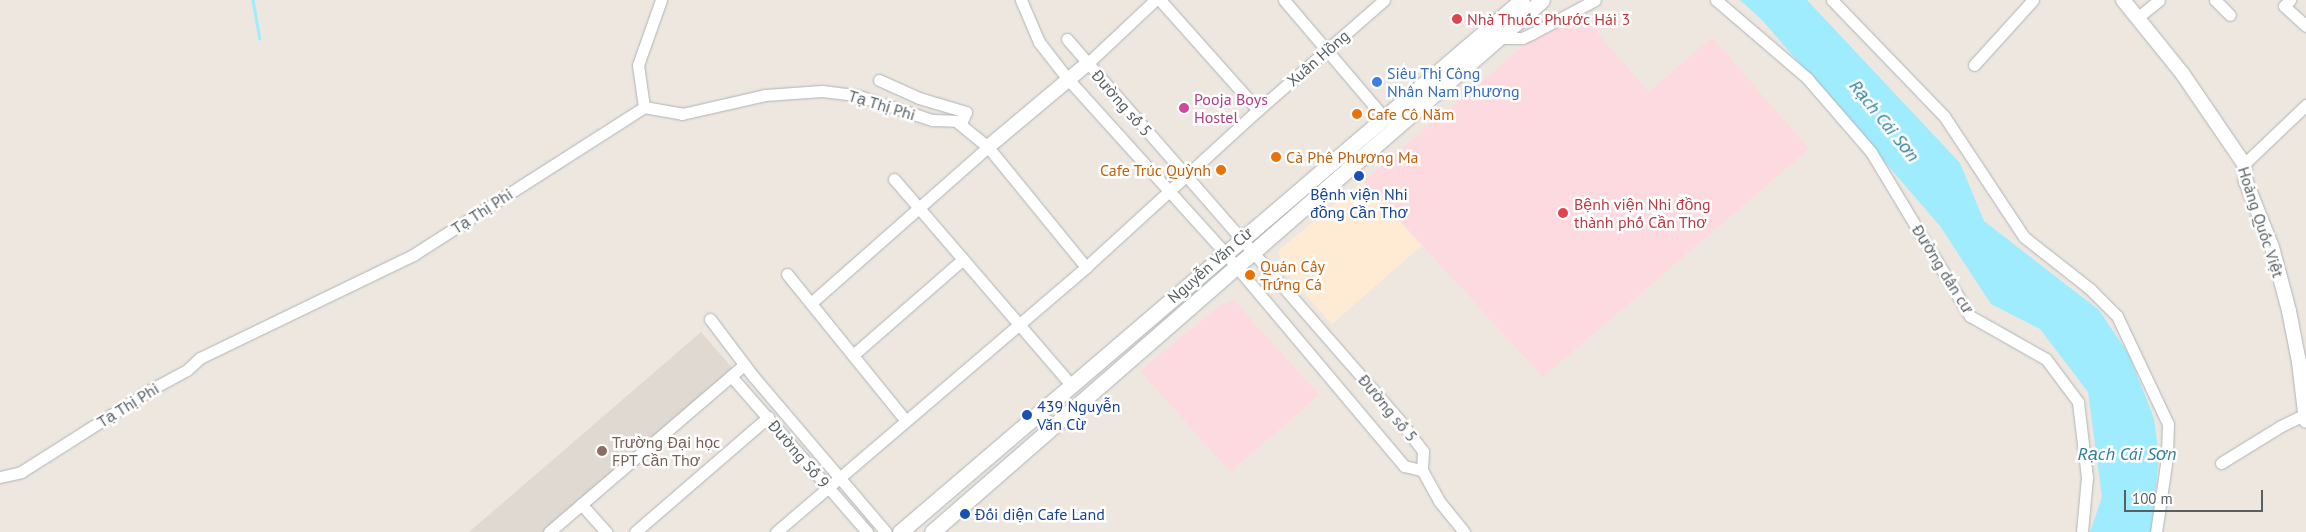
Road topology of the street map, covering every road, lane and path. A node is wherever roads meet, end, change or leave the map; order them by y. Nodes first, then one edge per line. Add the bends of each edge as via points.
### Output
1 (661, 0) edge
2 (1020, 0) edge
3 (1155, 0) edge
4 (1160, 0) edge
5 (1284, 0) edge
6 (1384, 0) edge
7 (1522, 0) edge
8 (1542, 0) edge
9 (1595, 0) edge
10 (1716, 0) edge
11 (1832, 0) edge
12 (2032, 0) edge
13 (2123, 0) edge
14 (2159, 0) edge
15 (2215, 0) edge
16 (2290, 0) edge
17 (2230, 15) dead end
18 (2137, 18) junction
19 (2306, 26) edge
20 (1499, 38) junction
21 (1067, 39) dead end
22 (1327, 50) junction
23 (1088, 64) junction
24 (1974, 66) dead end
25 (1067, 78) junction
26 (879, 80) dead end
27 (2306, 105) edge
28 (644, 107) junction
29 (1258, 110) junction
30 (961, 123) junction
31 (1390, 124) junction
32 (988, 147) junction
33 (2244, 164) junction
34 (1186, 177) junction
35 (894, 179) dead end
36 (1170, 192) junction
37 (919, 208) junction
38 (1241, 237) junction
39 (1224, 252) junction
40 (1253, 253) junction
41 (963, 259) junction
42 (1086, 267) junction
43 (1235, 268) junction
44 (787, 274) dead end
45 (811, 303) junction
46 (710, 319) dead end
47 (1019, 324) junction
48 (853, 355) junction
49 (744, 365) junction
50 (731, 376) junction
51 (1072, 386) junction
52 (1085, 401) junction
53 (2306, 414) edge
54 (768, 417) junction
55 (906, 421) junction
56 (2306, 421) edge
57 (2221, 463) dead end
58 (1422, 470) junction
59 (0, 477) edge
60 (840, 478) junction
61 (829, 488) junction
62 (581, 504) junction
63 (549, 532) edge
64 (606, 532) edge
65 (635, 532) edge
66 (776, 532) edge
67 (867, 532) edge
68 (886, 532) edge
69 (900, 532) edge
70 (932, 532) edge
71 (1464, 532) edge
72 (2082, 532) edge
73 (2156, 532) edge

1 - 28 street via 638,65
2 - 25 street, Đường số 5 via 1039,42
3 - 23 street
4 - 29 street
5 - 22 street
6 - 22 street, Xuân Hồng
7 - 31 main road, Nguyễn Văn Cừ
8 - 20 main road, Nguyễn Văn Cừ
9 - 20 street via 1522,38
10 - 72 street, Đường dân cư via 1807,78 1871,152 1970,316 2046,358 2078,402 2087,477
11 - 73 street via 1944,116 2024,236 2090,289 2117,316 2168,424 2166,466
12 - 24 street
13 - 18 street, Hoàng Quốc Việt
14 - 18 street
15 - 17 street
16 - 19 street via 2284,6
18 - 33 street, Hoàng Quốc Việt via 2182,73
20 - 31 main road, Nguyễn Văn Cừ
21 - 23 street, Đường số 5
22 - 29 street, Xuân Hồng
22 - 31 street
23 - 25 street
23 - 34 street, Đường số 5
25 - 32 street
25 - 36 street, Đường số 5
26 - 30 street via 966,112
27 - 33 street
28 - 30 street, Tạ Thị Phi via 682,114 765,95 822,91 856,95 932,120
28 - 59 street, Tạ Thị Phi via 413,255 200,358 188,370 150,390 21,472
29 - 34 street, Xuân Hồng
30 - 32 street
31 - 38 main road, Nguyễn Văn Cừ
31 - 40 main road, Nguyễn Văn Cừ
32 - 37 street
32 - 42 street
33 - 53 street, Hoàng Quốc Việt via 2246,182 2272,247 2289,311
34 - 36 street, Xuân Hồng
34 - 38 street, Đường số 5
35 - 37 street
36 - 39 street, Đường số 5
36 - 42 street, Xuân Hồng
37 - 41 street
37 - 45 street
38 - 39 main road, Nguyễn Văn Cừ
38 - 40 street, Đường số 5
39 - 43 street, Đường số 5
39 - 51 main road, Nguyễn Văn Cừ
40 - 43 main road, Nguyễn Văn Cừ
40 - 58 street, Đường số 5 via 1424,451
41 - 47 street
41 - 48 street
42 - 47 street, Xuân Hồng
43 - 52 main road, Nguyễn Văn Cừ
43 - 58 street, Đường số 5 via 1404,466
44 - 45 street
45 - 48 street
46 - 49 street
47 - 51 street
47 - 55 street, Xuân Hồng
48 - 55 street
49 - 50 street
49 - 60 street
50 - 54 street, Đường Số 9
50 - 62 street
51 - 52 main road
51 - 69 main road, Nguyễn Văn Cừ
52 - 70 main road, Nguyễn Văn Cừ
53 - 56 street, Hoàng Quốc Việt
53 - 57 street
54 - 61 street, Đường Số 9
54 - 65 street
55 - 60 street, Xuân Hồng
58 - 71 street via 1439,501
60 - 61 street, Xuân Hồng
60 - 68 street
61 - 66 street, Xuân Hồng
61 - 67 street, Đường Số 9
62 - 63 street
62 - 64 street

